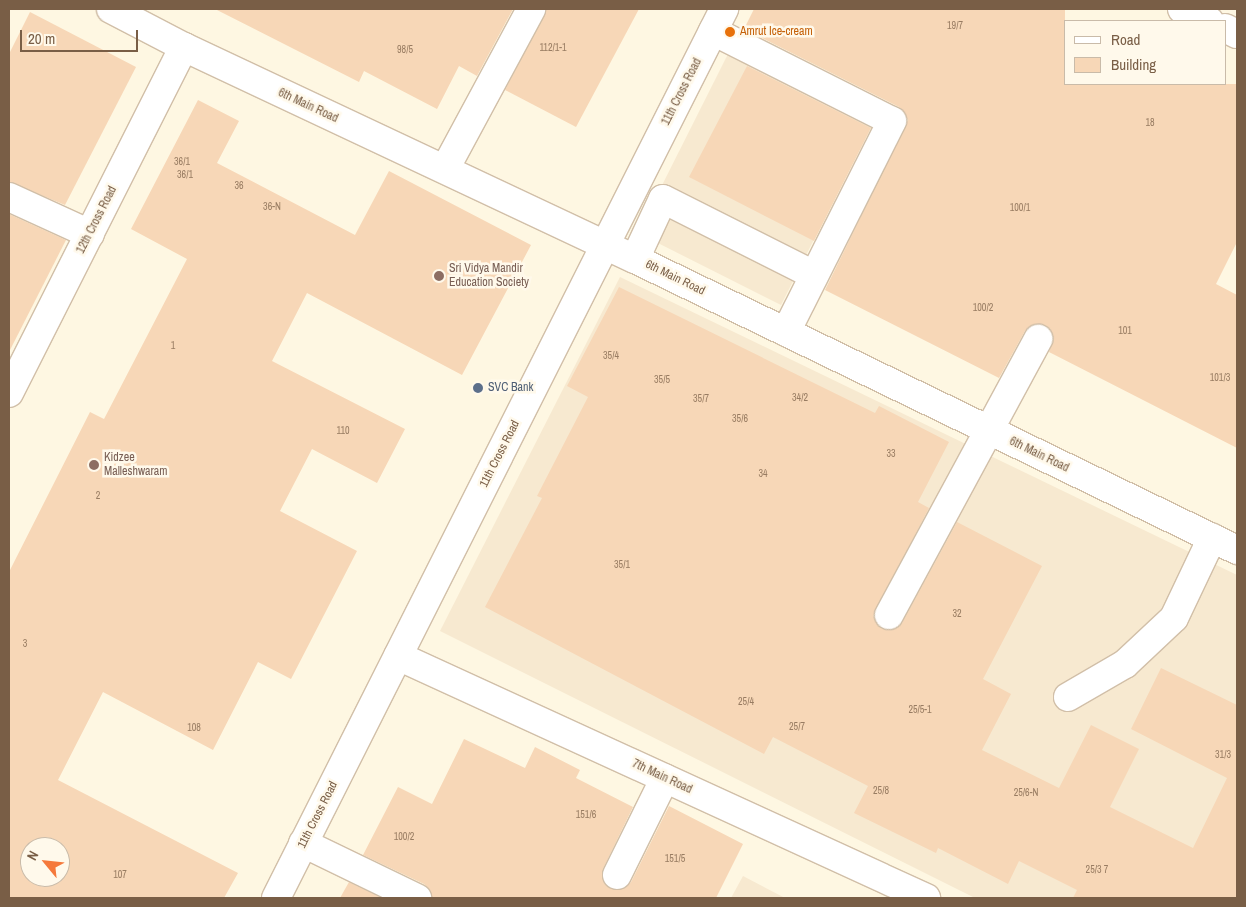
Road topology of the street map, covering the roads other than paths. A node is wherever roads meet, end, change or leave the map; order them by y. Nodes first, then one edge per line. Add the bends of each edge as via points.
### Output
1 (111, 9) edge
2 (531, 9) edge
3 (1182, 9) edge
4 (719, 20) edge
5 (1207, 20) edge
6 (184, 47) junction
7 (445, 169) junction
8 (9, 197) edge
9 (90, 234) junction
10 (605, 245) junction
11 (635, 259) junction
12 (814, 275) junction
13 (786, 332) junction
14 (1038, 339) dead end
15 (9, 393) edge
16 (987, 430) junction
17 (1212, 538) junction
18 (1237, 550) edge
19 (889, 615) dead end
20 (398, 656) junction
21 (1068, 696) dead end
22 (665, 778) junction
23 (303, 843) junction
24 (617, 875) dead end
25 (276, 898) edge
26 (417, 898) edge
27 (926, 898) edge

1 - 6 street, 6th Main Road
2 - 7 street
3 - 5 street
4 - 10 street, 11th Cross Road
4 - 12 street via 892,121
6 - 7 street, 6th Main Road
6 - 9 street, 12th Cross Road
7 - 10 street, 6th Main Road
8 - 9 street
9 - 15 street, 12th Cross Road
10 - 11 street, 6th Main Road
10 - 20 street, 11th Cross Road
11 - 12 street via 663,200
11 - 13 street, 6th Main Road
12 - 13 street
13 - 16 street, 6th Main Road
14 - 16 street
16 - 17 street, 6th Main Road
16 - 19 street
17 - 18 street, 6th Main Road
17 - 21 street via 1174,618 1125,664
20 - 22 street, 7th Main Road
20 - 23 street, 11th Cross Road
22 - 24 street
22 - 27 street, 7th Main Road
23 - 25 street, 11th Cross Road
23 - 26 street

